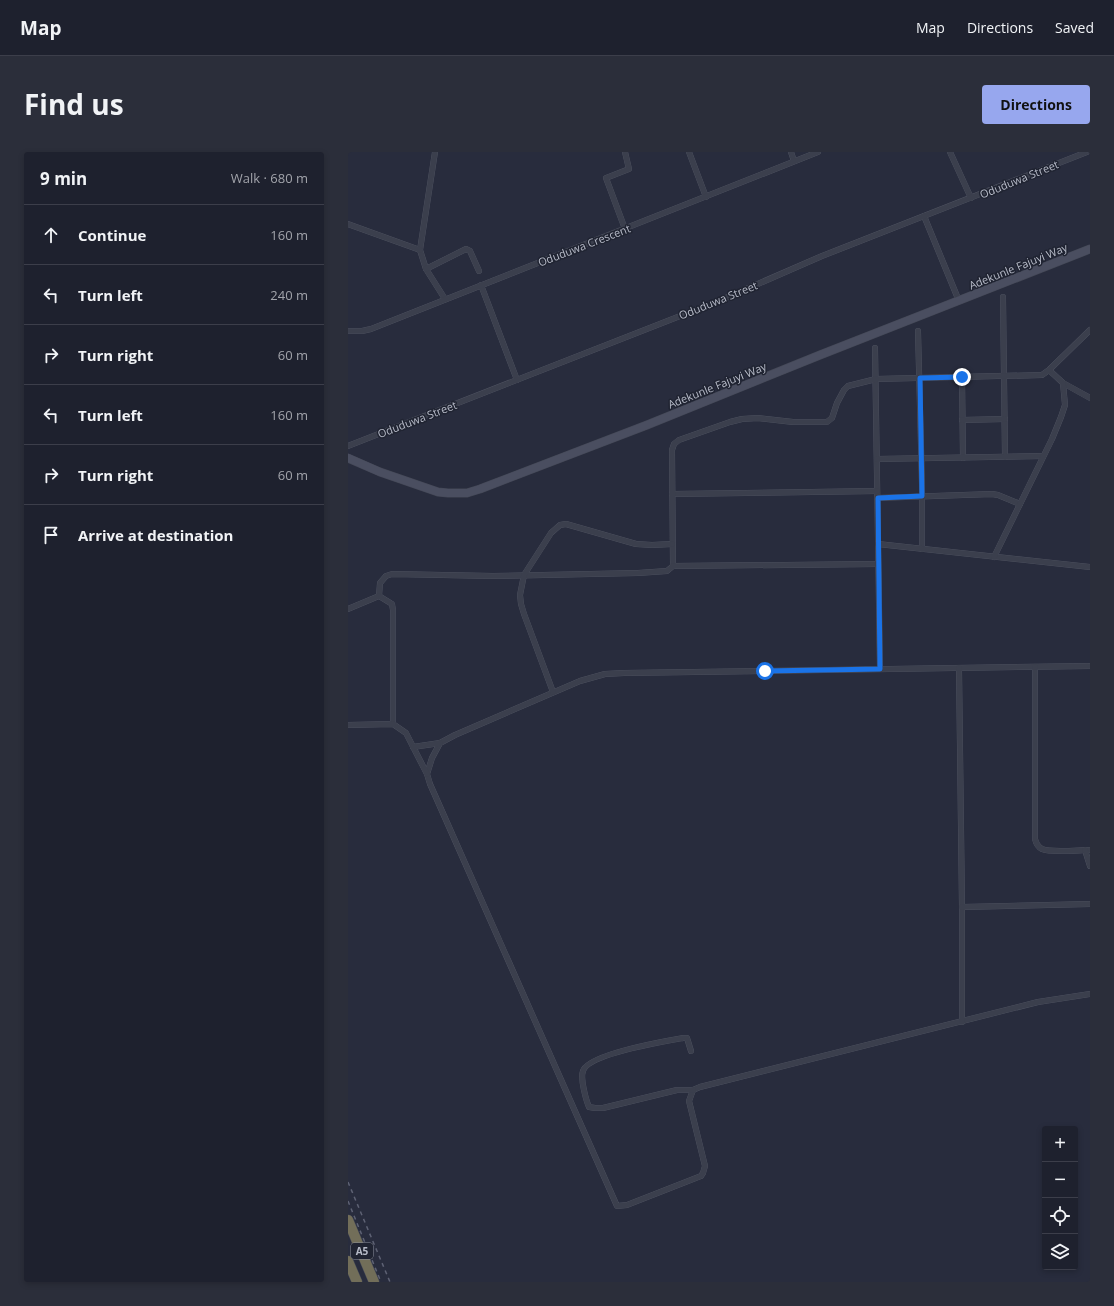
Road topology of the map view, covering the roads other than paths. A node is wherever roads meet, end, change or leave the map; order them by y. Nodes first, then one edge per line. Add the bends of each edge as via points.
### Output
1 (435, 152) edge
2 (625, 152) edge
3 (689, 152) edge
4 (790, 152) edge
5 (818, 152) edge
6 (950, 152) edge
7 (1087, 152) edge
8 (794, 161) junction
9 (706, 197) junction
10 (971, 198) junction
11 (924, 216) junction
12 (348, 224) edge
13 (625, 229) junction
14 (1090, 249) edge
15 (420, 250) junction
16 (426, 269) junction
17 (479, 271) dead end
18 (481, 285) junction
19 (1003, 297) dead end
20 (445, 299) junction
21 (959, 301) junction
22 (1090, 330) edge
23 (348, 331) edge
24 (918, 331) dead end
25 (876, 348) dead end
26 (1049, 370) junction
27 (1004, 376) junction
28 (962, 377) junction
29 (920, 378) junction
30 (876, 379) junction
31 (517, 380) junction
32 (1063, 383) junction
33 (1090, 398) edge
34 (1004, 419) junction
35 (962, 420) junction
36 (348, 446) edge
37 (1043, 456) junction
38 (1005, 457) junction
39 (348, 458) edge
40 (921, 458) junction
41 (963, 458) junction
42 (877, 459) junction
43 (877, 491) junction
44 (672, 494) junction
45 (922, 496) junction
46 (878, 498) junction
47 (1020, 504) junction
48 (672, 544) junction
49 (878, 544) junction
50 (922, 549) junction
51 (994, 557) junction
52 (878, 564) junction
53 (673, 566) junction
54 (1090, 567) edge
55 (524, 575) junction
56 (379, 596) junction
57 (348, 608) edge
58 (1090, 666) edge
59 (1035, 667) junction
60 (959, 668) junction
61 (880, 669) junction
62 (553, 692) junction
63 (393, 724) junction
64 (348, 725) edge
65 (440, 743) junction
66 (413, 747) junction
67 (427, 774) junction
68 (1088, 850) edge
69 (1090, 866) edge
70 (1090, 904) edge
71 (962, 907) junction
72 (1090, 994) edge
73 (962, 1022) junction
74 (691, 1051) dead end
75 (693, 1090) junction
76 (348, 1220) edge
77 (348, 1261) edge
78 (353, 1276) edge
79 (374, 1282) edge

1 - 15 street
2 - 13 street via 629,169 606,178
3 - 9 street
4 - 8 street
5 - 8 street, Oduduwa Crescent
6 - 10 street
7 - 10 street, Oduduwa Street
8 - 9 street, Oduduwa Crescent
9 - 13 street, Oduduwa Crescent
10 - 11 street, Oduduwa Street
11 - 21 street
11 - 31 street, Oduduwa Street via 822,256 714,303
12 - 15 street
13 - 18 street, Oduduwa Crescent
14 - 21 street, Adekunle Fajuyi Way
15 - 16 street
16 - 17 street via 466,249 470,251
16 - 20 street
18 - 20 street, Oduduwa Crescent
18 - 31 street
19 - 27 street
20 - 23 street, Oduduwa Crescent via 371,329
21 - 39 street, Adekunle Fajuyi Way via 647,425 467,493 428,489
22 - 26 street
24 - 29 street
25 - 30 street
26 - 27 street via 1037,376
26 - 32 street
27 - 28 street
27 - 34 street
28 - 29 street
28 - 35 street
29 - 30 street
29 - 40 street
30 - 42 street
30 - 44 street via 848,386 837,403 832,418 827,422 742,419 680,440 674,444 672,450
31 - 36 street, Oduduwa Street
32 - 33 street
32 - 37 street via 1065,405
34 - 35 street
34 - 38 street
35 - 41 street
37 - 38 street
37 - 47 street
38 - 41 street
40 - 41 street
40 - 42 street
40 - 45 street
42 - 43 street
43 - 44 street
43 - 46 street
44 - 48 street
45 - 46 street
45 - 47 street via 992,494
45 - 50 street
46 - 49 street
47 - 51 street
48 - 53 street
48 - 55 street via 636,544 563,524 551,533
49 - 50 street
49 - 52 street
50 - 51 street
51 - 54 street
52 - 53 street
52 - 61 street
53 - 55 street via 660,573
55 - 56 street via 392,574 380,583
55 - 62 street via 520,587 521,604
56 - 57 street
56 - 63 street via 392,604 393,610
58 - 59 street
59 - 60 street
59 - 68 street via 1035,839 1042,849
60 - 61 street
60 - 71 street
61 - 62 street via 604,674
62 - 65 street
63 - 64 street
63 - 66 street via 406,733
65 - 66 street
65 - 67 street
66 - 67 street
67 - 75 street via 617,1206 627,1205 703,1173 705,1162 689,1101
68 - 69 street
70 - 71 street
71 - 73 street
72 - 73 street via 1038,1002
73 - 75 street via 700,1086
74 - 75 street via 687,1038 637,1047 586,1066 582,1076 586,1102 589,1107 595,1108 677,1090
76 - 79 highway, A5
77 - 78 highway, A5

